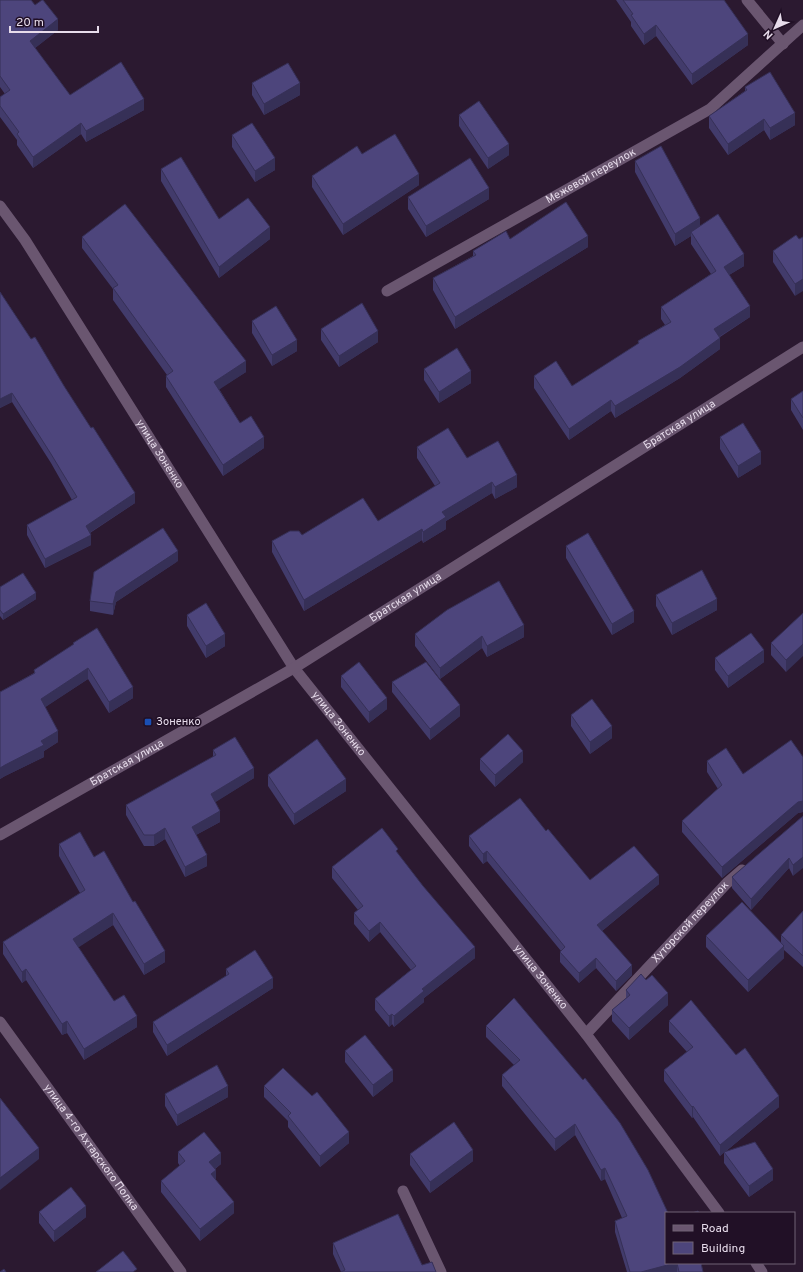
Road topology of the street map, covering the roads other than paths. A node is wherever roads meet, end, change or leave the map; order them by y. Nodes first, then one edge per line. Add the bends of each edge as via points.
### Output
1 (747, 0) edge
2 (803, 25) edge
3 (783, 44) junction
4 (0, 206) edge
5 (387, 291) dead end
6 (803, 346) edge
7 (294, 668) junction
8 (0, 835) edge
9 (751, 863) edge
10 (0, 1022) edge
11 (586, 1034) junction
12 (403, 1191) dead end
13 (718, 1212) edge
14 (181, 1272) edge
15 (441, 1272) edge

1 - 3 street
2 - 3 street, Межевой переулок
3 - 5 street, Межевой переулок via 710,109
4 - 7 street, улица Зоненко via 25,240
6 - 7 street, Братская улица
7 - 8 street, Братская улица
7 - 11 street, улица Зоненко
9 - 11 street, Хуторской переулок via 727,883
10 - 14 street, улица 4-го Ахтарского Полка
11 - 13 street, улица Зоненко
12 - 15 street

